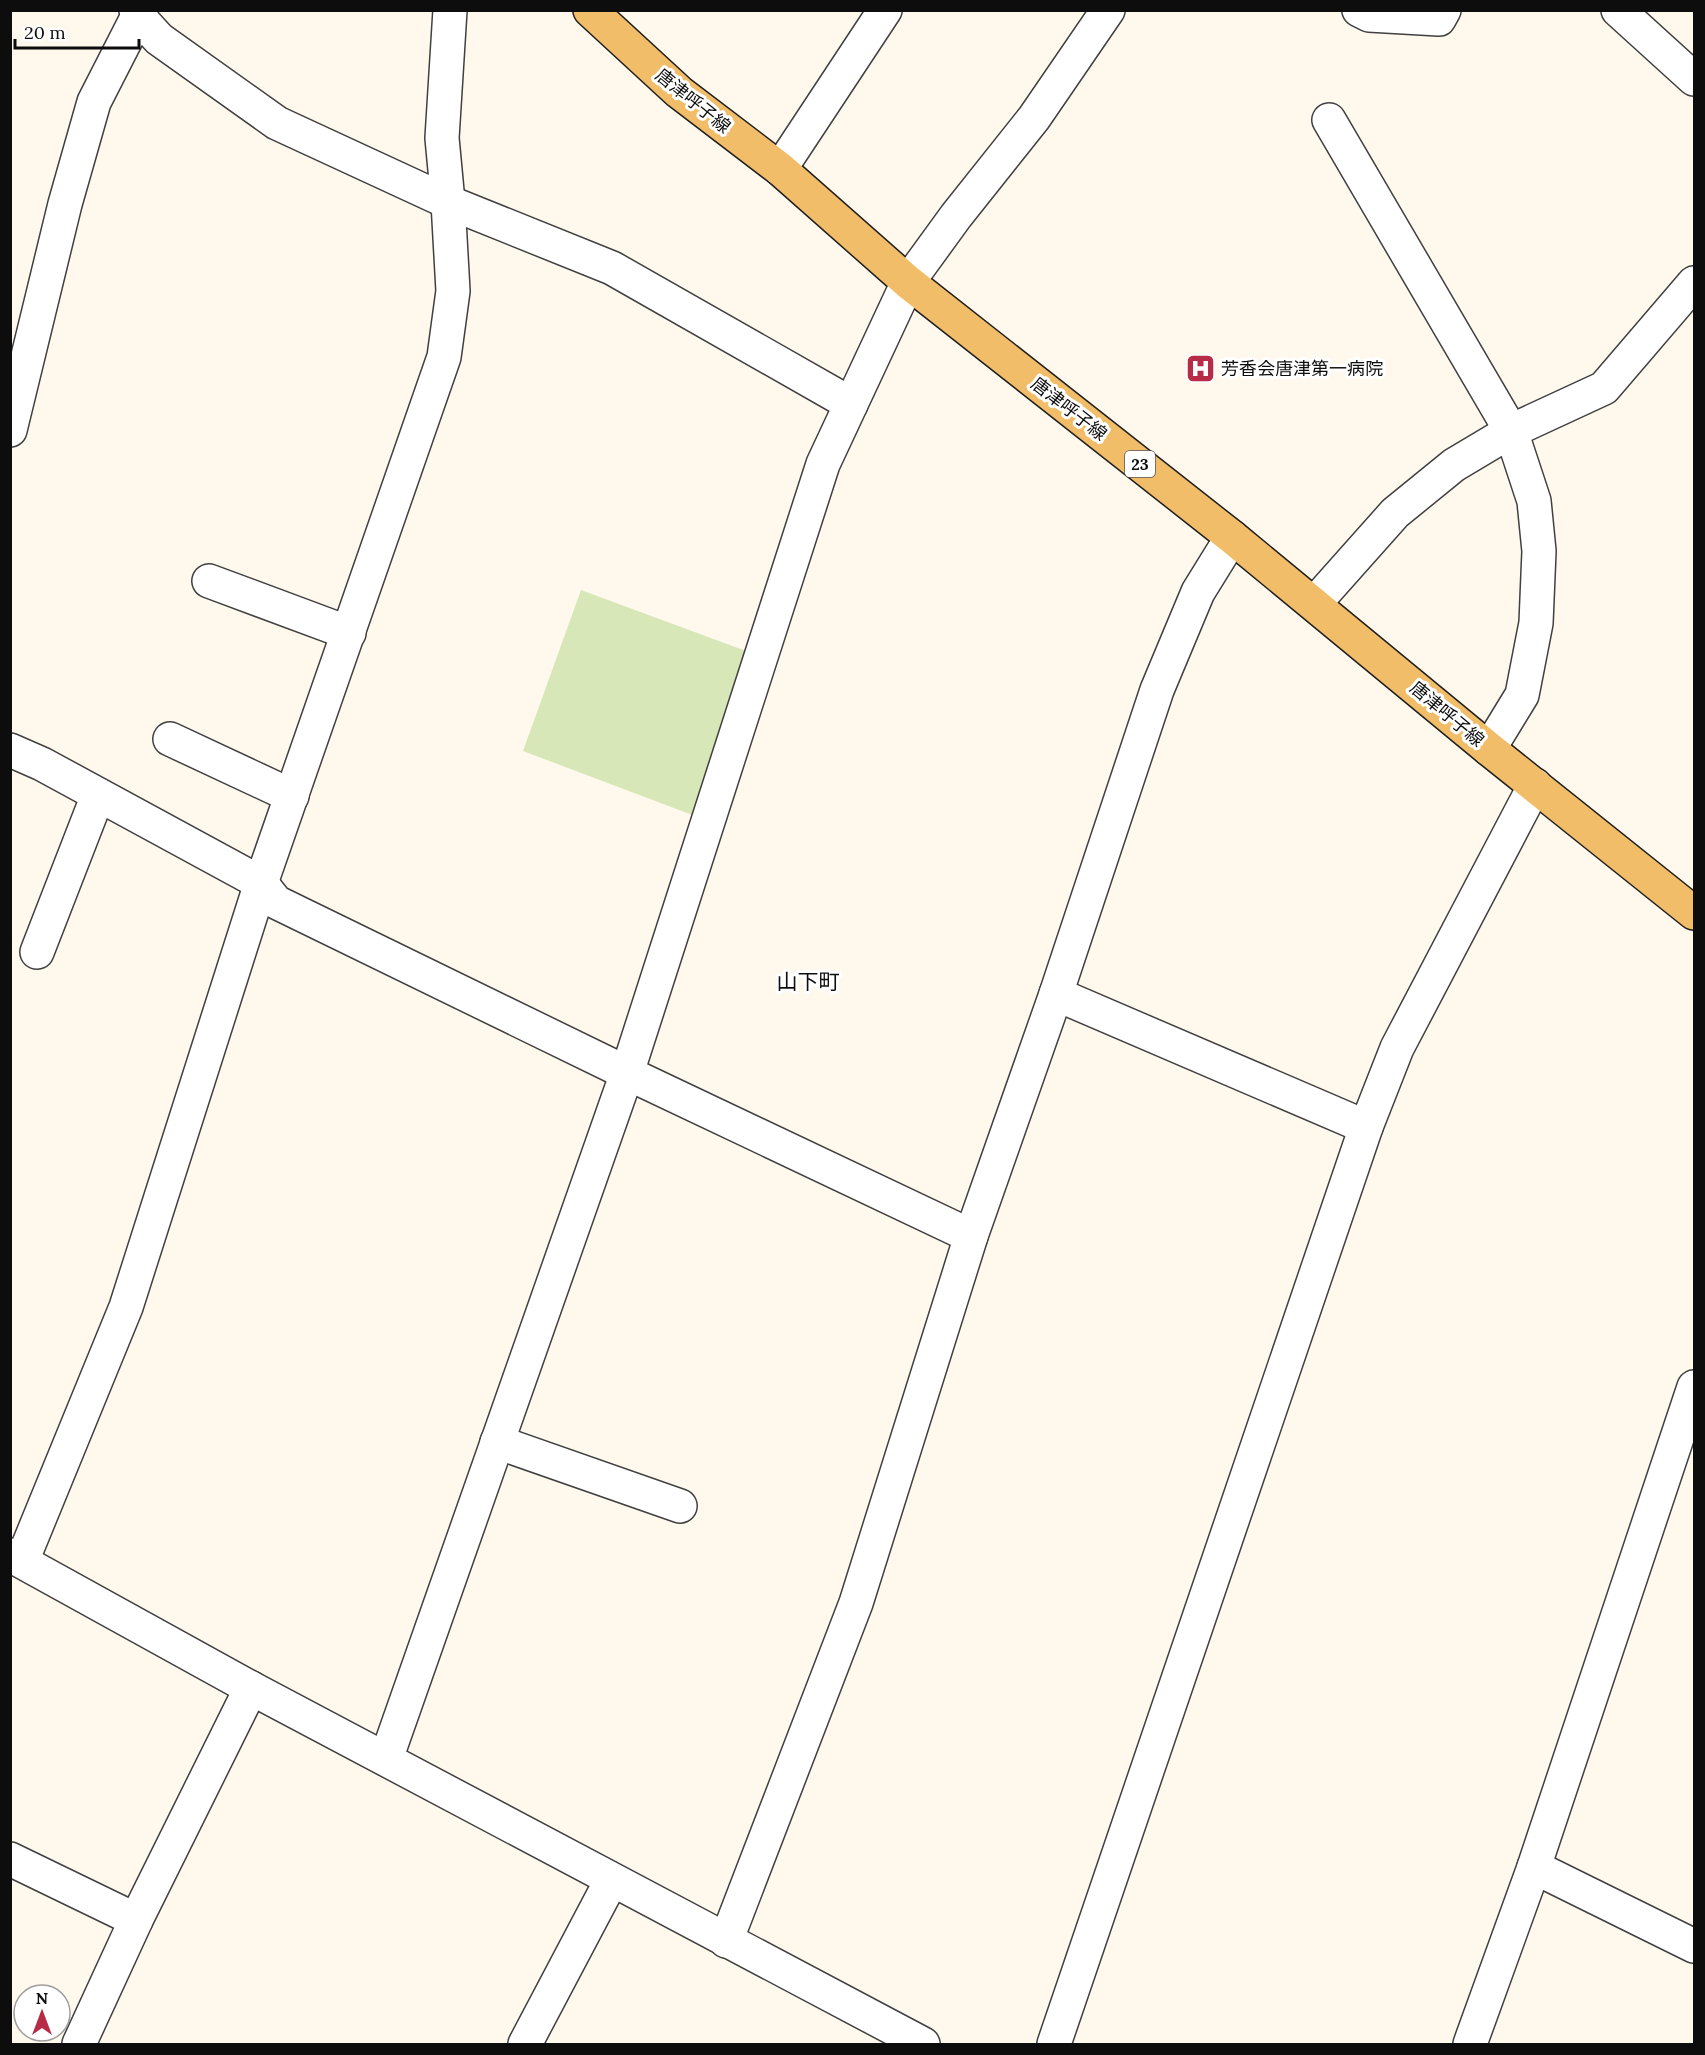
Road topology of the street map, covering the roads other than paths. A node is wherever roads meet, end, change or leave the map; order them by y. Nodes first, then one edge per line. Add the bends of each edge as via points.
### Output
1 (450, 10) edge
2 (590, 10) edge
3 (885, 10) edge
4 (1108, 10) edge
5 (1359, 10) edge
6 (1444, 10) edge
7 (1618, 10) edge
8 (138, 12) edge
9 (1695, 79) edge
10 (1329, 120) dead end
11 (780, 169) junction
12 (448, 202) junction
13 (908, 282) junction
14 (1695, 283) edge
15 (851, 404) junction
16 (10, 430) edge
17 (1511, 430) junction
18 (1232, 537) junction
19 (209, 581) dead end
20 (1314, 604) junction
21 (349, 633) junction
22 (170, 739) dead end
23 (1489, 749) junction
24 (10, 750) edge
25 (1535, 785) junction
26 (98, 795) junction
27 (292, 796) junction
28 (261, 883) junction
29 (1695, 913) edge
30 (37, 952) dead end
31 (1056, 994) junction
32 (627, 1072) junction
33 (1366, 1127) junction
34 (971, 1236) junction
35 (1695, 1387) edge
36 (497, 1442) junction
37 (680, 1506) dead end
38 (16, 1558) edge
39 (251, 1688) junction
40 (386, 1759) junction
41 (10, 1859) edge
42 (1534, 1868) junction
43 (611, 1881) junction
44 (136, 1920) junction
45 (726, 1941) junction
46 (1695, 1946) edge
47 (79, 2044) edge
48 (525, 2044) edge
49 (922, 2044) edge
50 (1054, 2044) edge
51 (1470, 2044) edge

1 - 12 street via 442,138
2 - 11 main road, 唐津呼子線 / 23 via 679,92
3 - 11 street
4 - 13 street via 1034,118
5 - 6 street via 1369,15 1439,19
7 - 9 street
8 - 12 street via 159,39 277,123
8 - 16 street via 94,102
10 - 17 street
11 - 13 main road, 唐津呼子線 / 23
12 - 15 street via 612,268
12 - 21 street via 453,291 444,357
13 - 15 street
13 - 18 main road, 唐津呼子線 / 23
14 - 17 street via 1604,388
15 - 32 street via 823,464
17 - 20 street via 1454,465 1395,513
17 - 23 street via 1534,501 1539,551 1536,623 1522,695
18 - 20 main road, 唐津呼子線 / 23
18 - 31 street via 1198,592 1157,690
19 - 21 street
20 - 23 main road, 唐津呼子線 / 23
21 - 27 street
22 - 27 street
23 - 25 main road, 唐津呼子線 / 23
24 - 26 street
25 - 29 main road, 唐津呼子線 / 23
25 - 33 street via 1397,1048
26 - 28 street
26 - 30 street
27 - 28 street
28 - 32 street via 276,902
28 - 38 street via 126,1307
31 - 33 street
31 - 34 street
32 - 34 street
32 - 36 street
33 - 50 street
34 - 45 street via 856,1603
35 - 42 street
36 - 37 street
36 - 40 street
38 - 39 street
39 - 40 street
39 - 44 street
40 - 43 street
41 - 44 street
42 - 46 street
42 - 51 street
43 - 45 street
43 - 48 street
44 - 47 street
45 - 49 street

